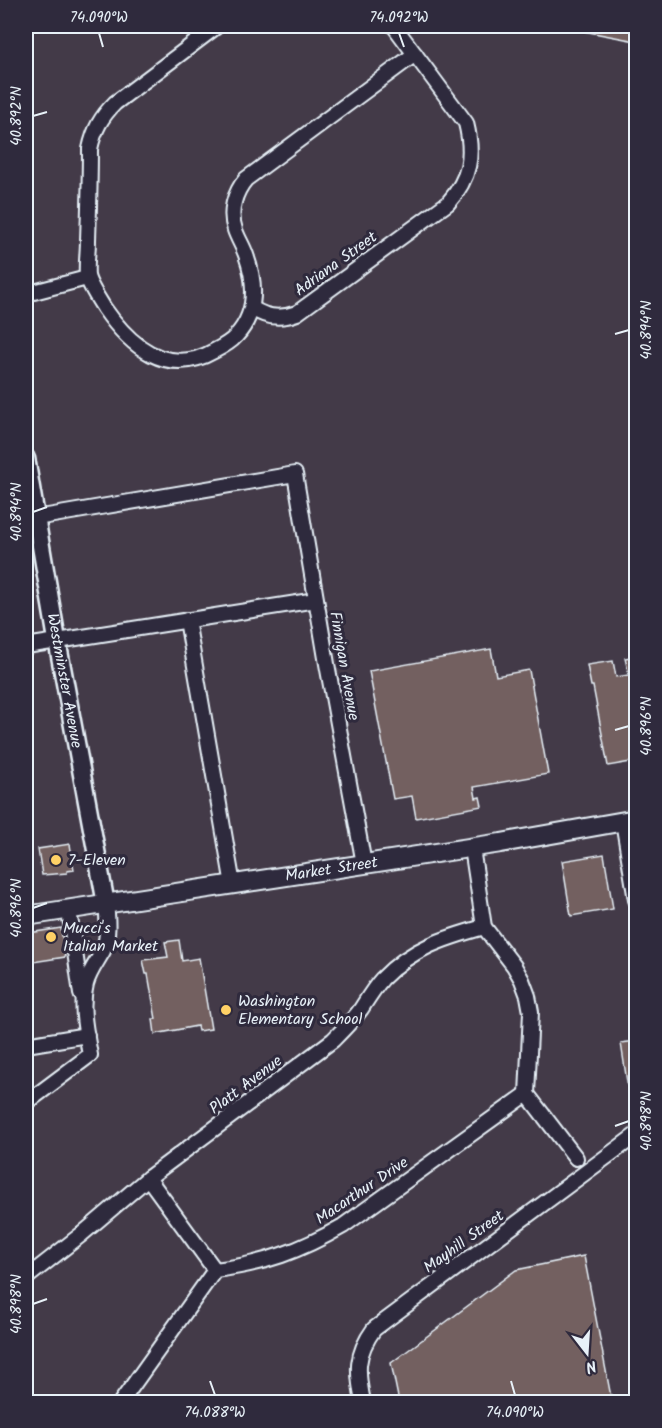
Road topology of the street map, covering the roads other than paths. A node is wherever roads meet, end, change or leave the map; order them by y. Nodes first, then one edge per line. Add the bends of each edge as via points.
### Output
1 (217, 26) edge
2 (394, 26) edge
3 (415, 54) junction
4 (87, 278) junction
5 (26, 294) edge
6 (252, 308) junction
7 (26, 458) edge
8 (36, 518) junction
9 (316, 600) junction
10 (187, 620) junction
11 (57, 640) junction
12 (26, 646) edge
13 (630, 820) edge
14 (472, 848) junction
15 (364, 864) junction
16 (233, 885) junction
17 (636, 900) edge
18 (106, 904) junction
19 (69, 910) junction
20 (26, 916) edge
21 (484, 927) junction
22 (83, 1007) junction
23 (87, 1035) junction
24 (26, 1045) edge
25 (527, 1094) junction
26 (26, 1104) edge
27 (636, 1135) edge
28 (576, 1158) dead end
29 (148, 1178) junction
30 (215, 1270) junction
31 (26, 1278) edge
32 (121, 1402) edge
33 (363, 1402) edge

1 - 4 street via 115,103 99,122 90,149
2 - 3 street, Adriana Street
3 - 6 street via 242,184 233,218 254,280
3 - 6 street, Adriana Street via 466,123 470,160 457,193 297,313 267,316
4 - 5 street
4 - 6 street via 123,333 143,351 171,361 196,359 224,346 244,326
7 - 8 street, Westminster Avenue
8 - 9 street, Finnigan Avenue via 295,474
8 - 11 street, Westminster Avenue
9 - 10 street
9 - 15 street, Finnigan Avenue
10 - 11 street
10 - 16 street
11 - 12 street
11 - 18 street, Westminster Avenue
13 - 14 main road, Market Street
13 - 17 street
14 - 15 main road, Market Street
14 - 21 street
15 - 16 main road, Market Street
16 - 18 main road, Market Street
18 - 19 main road, Market Street
18 - 22 street via 107,938 88,978
19 - 20 main road, Market Street
19 - 22 street
21 - 25 street via 514,966 528,996 531,1012
21 - 29 street, Platt Avenue via 435,942 398,964 333,1040
22 - 23 street
23 - 24 street
23 - 26 street via 90,1055
25 - 28 street
25 - 30 street, Macarthur Drive via 326,1236 290,1253
27 - 33 street, Mayhill Street via 374,1329 358,1364
29 - 30 street
29 - 31 street, Platt Avenue
30 - 32 street

